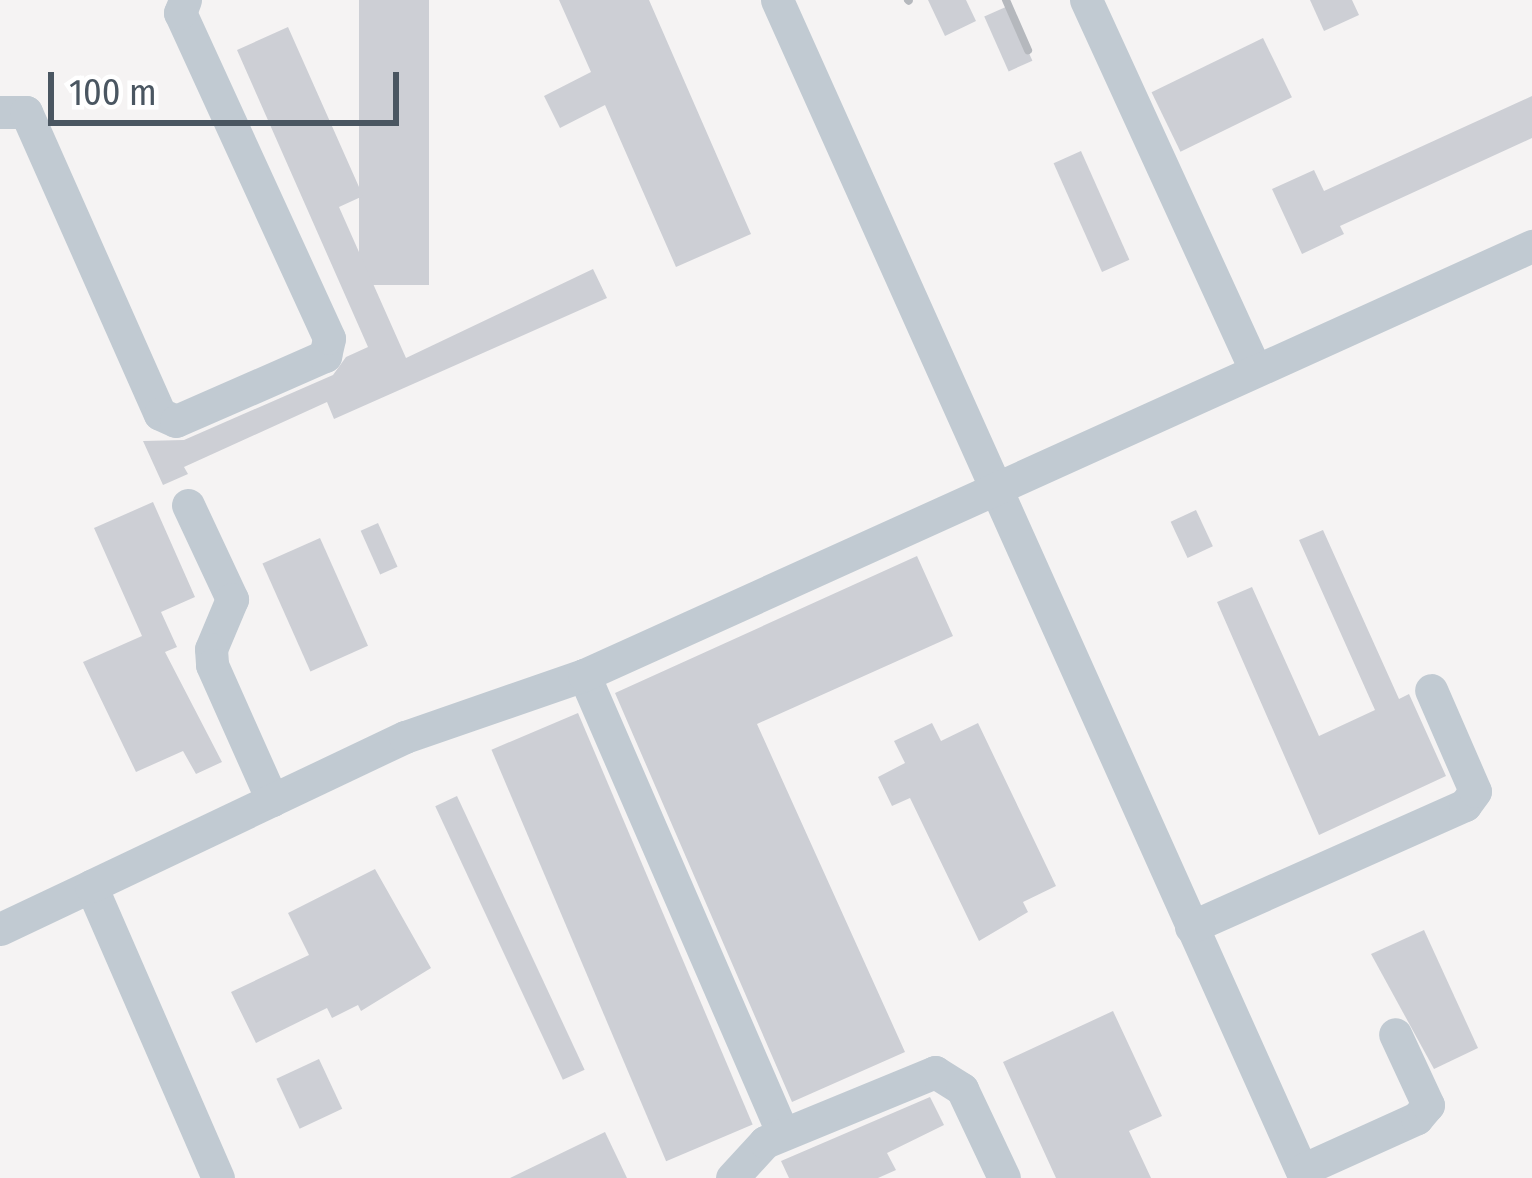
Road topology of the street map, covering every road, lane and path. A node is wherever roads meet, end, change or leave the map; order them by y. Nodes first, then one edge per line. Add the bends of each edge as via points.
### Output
1 (185, 0) edge
2 (776, 0) edge
3 (1086, 0) edge
4 (0, 112) edge
5 (1532, 246) edge
6 (1254, 367) junction
7 (994, 492) junction
8 (188, 505) dead end
9 (584, 675) junction
10 (1431, 690) dead end
11 (272, 800) junction
12 (92, 886) junction
13 (1191, 926) junction
14 (0, 929) edge
15 (1395, 1034) dead end
16 (783, 1134) junction
17 (1304, 1174) edge
18 (218, 1178) edge
19 (732, 1178) edge
20 (1004, 1178) edge

1 - 4 street via 180,13 329,338 325,356 176,421 160,414 26,112
2 - 7 street
3 - 6 street
5 - 6 street
6 - 7 street
7 - 9 street
7 - 13 street
8 - 11 street via 232,599 212,665
9 - 11 street via 405,737
9 - 16 street
10 - 13 street via 1475,791 1466,805
11 - 12 street
12 - 14 street
12 - 18 street
13 - 17 street
15 - 17 street via 1428,1105 1418,1118
16 - 19 street
16 - 20 street via 935,1072 962,1089

